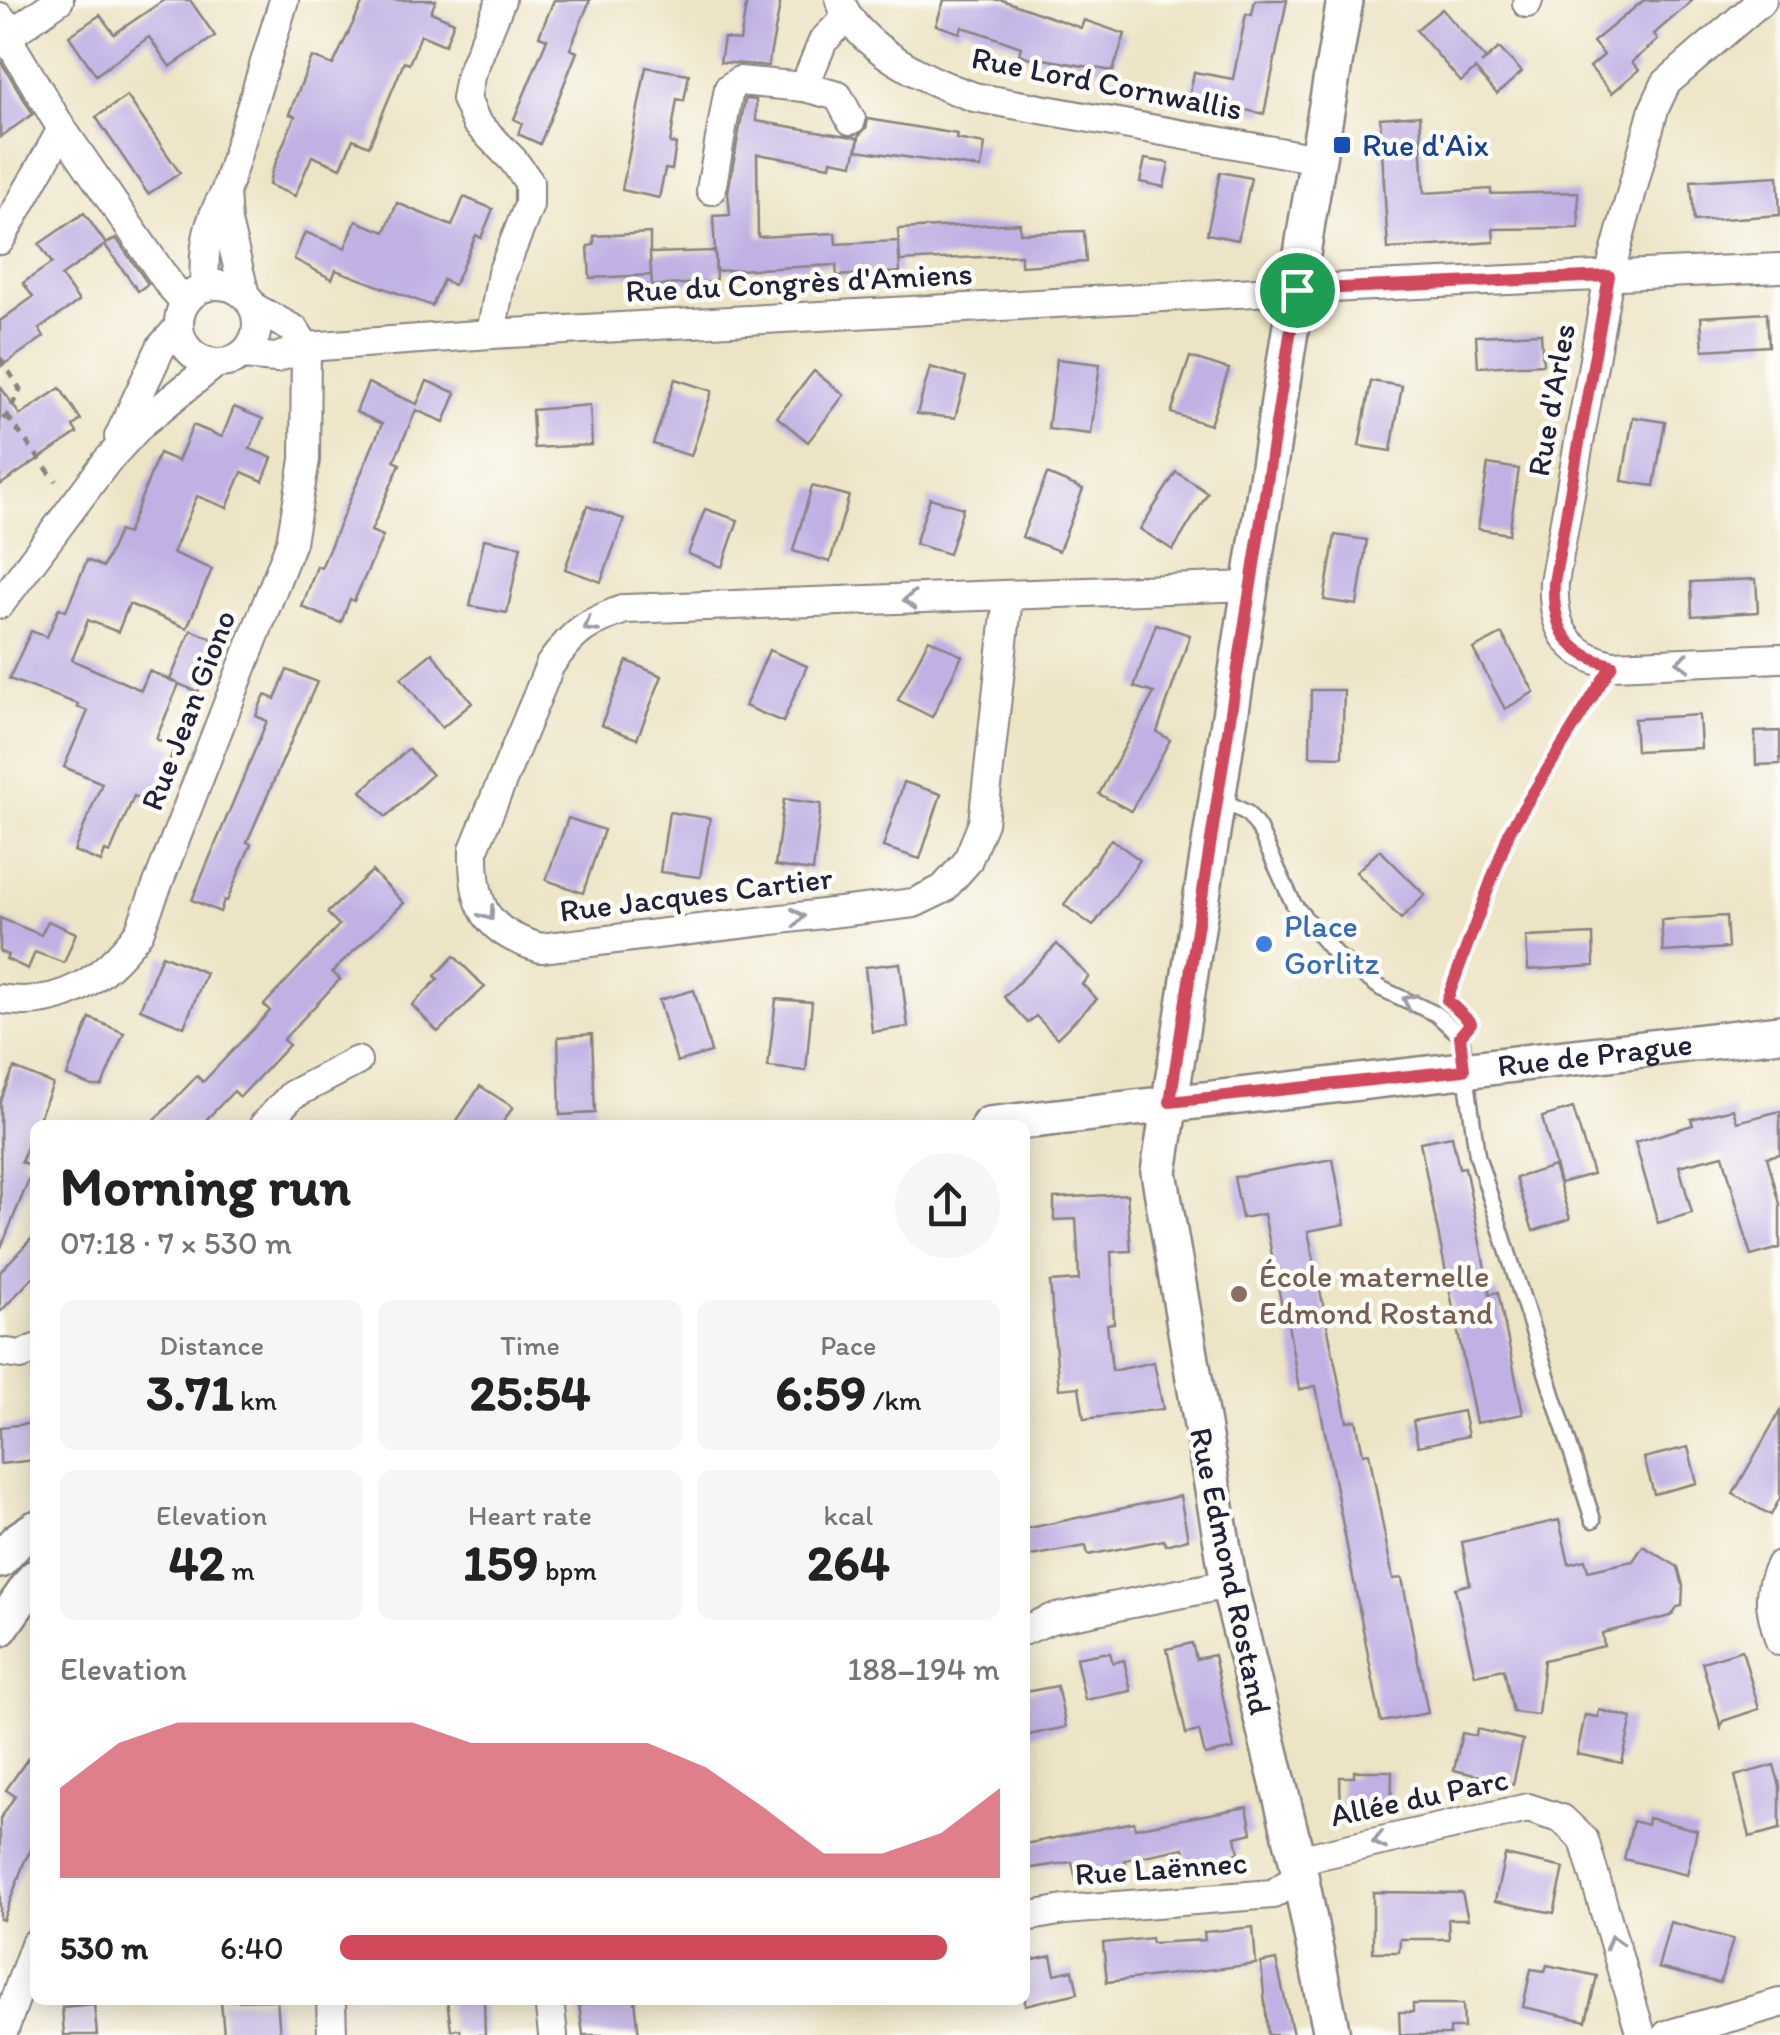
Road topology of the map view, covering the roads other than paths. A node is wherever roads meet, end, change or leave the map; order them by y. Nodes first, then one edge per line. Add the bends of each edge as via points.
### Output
1 (60, 0) edge
2 (284, 0) edge
3 (501, 0) edge
4 (1345, 0) edge
5 (1762, 0) edge
6 (843, 9) edge
7 (6, 25) edge
8 (804, 88) junction
9 (850, 120) dead end
10 (62, 129) junction
11 (1317, 158) junction
12 (712, 190) dead end
13 (225, 192) junction
14 (0, 240) edge
15 (1780, 268) edge
16 (1609, 276) junction
17 (1297, 290) junction
18 (249, 301) junction
19 (189, 305) junction
20 (491, 334) junction
21 (306, 348) junction
22 (229, 359) junction
23 (108, 461) junction
24 (1250, 586) junction
25 (1008, 596) junction
26 (0, 604) edge
27 (1780, 658) edge
28 (1217, 798) junction
29 (0, 999) edge
30 (1780, 1033) edge
31 (357, 1060) dead end
32 (1464, 1070) junction
33 (1170, 1102) junction
34 (269, 1120) edge
35 (1028, 1120) edge
36 (30, 1351) edge
37 (0, 1352) edge
38 (1592, 1520) dead end
39 (30, 1532) edge
40 (0, 1560) edge
41 (1780, 1566) edge
42 (20, 1582) edge
43 (1229, 1584) junction
44 (0, 1628) edge
45 (1030, 1628) edge
46 (1780, 1641) edge
47 (1297, 1869) junction
48 (1030, 1915) edge
49 (30, 1958) edge
50 (1780, 2003) edge
51 (330, 2005) edge
52 (550, 2005) edge
53 (2, 2035) edge
54 (332, 2035) edge
55 (553, 2035) edge
56 (1332, 2035) edge
57 (1641, 2035) edge
58 (1667, 2035) edge

1 - 7 street
2 - 13 street
3 - 20 street via 466,99 476,122 529,182 529,205 502,273
4 - 11 street, Rue Edmond Rostand
5 - 16 street, Rue d'Arles via 1666,83
6 - 8 street, Rue Lord Cornwallis
6 - 11 street, Rue Lord Cornwallis via 907,69 974,97
7 - 10 street
8 - 9 street via 838,96
8 - 12 street via 740,80 729,88
10 - 14 street
10 - 19 street
11 - 17 street, Rue Edmond Rostand
13 - 18 street via 226,222
13 - 19 street via 210,217
15 - 16 street
16 - 17 street
27 -> 16 street, Rue d'Arles via 1612,665 1592,660 1558,628 1554,582
17 - 20 street, Rue du Congrès d'Amiens
17 - 24 street, Rue Edmond Rostand
18 - 19 street via 233,288
18 - 21 street via 295,330
18 - 22 street via 256,333
19 - 22 street via 184,344 198,358
19 - 23 street via 161,347
20 - 21 street, Rue du Congrès d'Amiens
21 - 22 street, Rue du Congrès d'Amiens via 276,358
21 - 29 street, Rue Jean Giono via 305,460 291,542 139,932 116,964 85,986 48,999
22 - 23 street via 141,424
23 - 26 street
24 - 25 street, Rue Jacques Cartier
24 - 28 street, Rue Edmond Rostand
25 -> 25 street, Rue Jacques Cartier via 625,609 592,621 550,666 474,849 473,882 482,912 516,941 541,948 914,904 943,888 967,862 983,824
32 -> 28 lane via 1460,1036 1436,1014 1382,989 1337,956 1294,905 1258,827 1247,813
28 - 33 street, Rue Edmond Rostand
30 - 32 street, Rue de Prague
31 - 34 street via 292,1095
32 - 33 street, Rue de Prague
32 - 38 lane via 1477,1155
33 - 35 street, Rue de Prague
33 - 43 street, Rue Edmond Rostand via 1159,1172
36 - 37 street
39 - 40 street
41 - 46 street via 1769,1604
42 - 44 street
43 - 45 street
43 - 47 street, Rue Edmond Rostand
47 - 48 street, Rue Laënnec via 1272,1894
47 - 56 street, Rue Edmond Rostand
57 -> 47 street, Allée du Parc via 1584,1840 1562,1820 1528,1808
49 - 53 street
50 - 58 street
51 - 54 street
52 - 55 street

